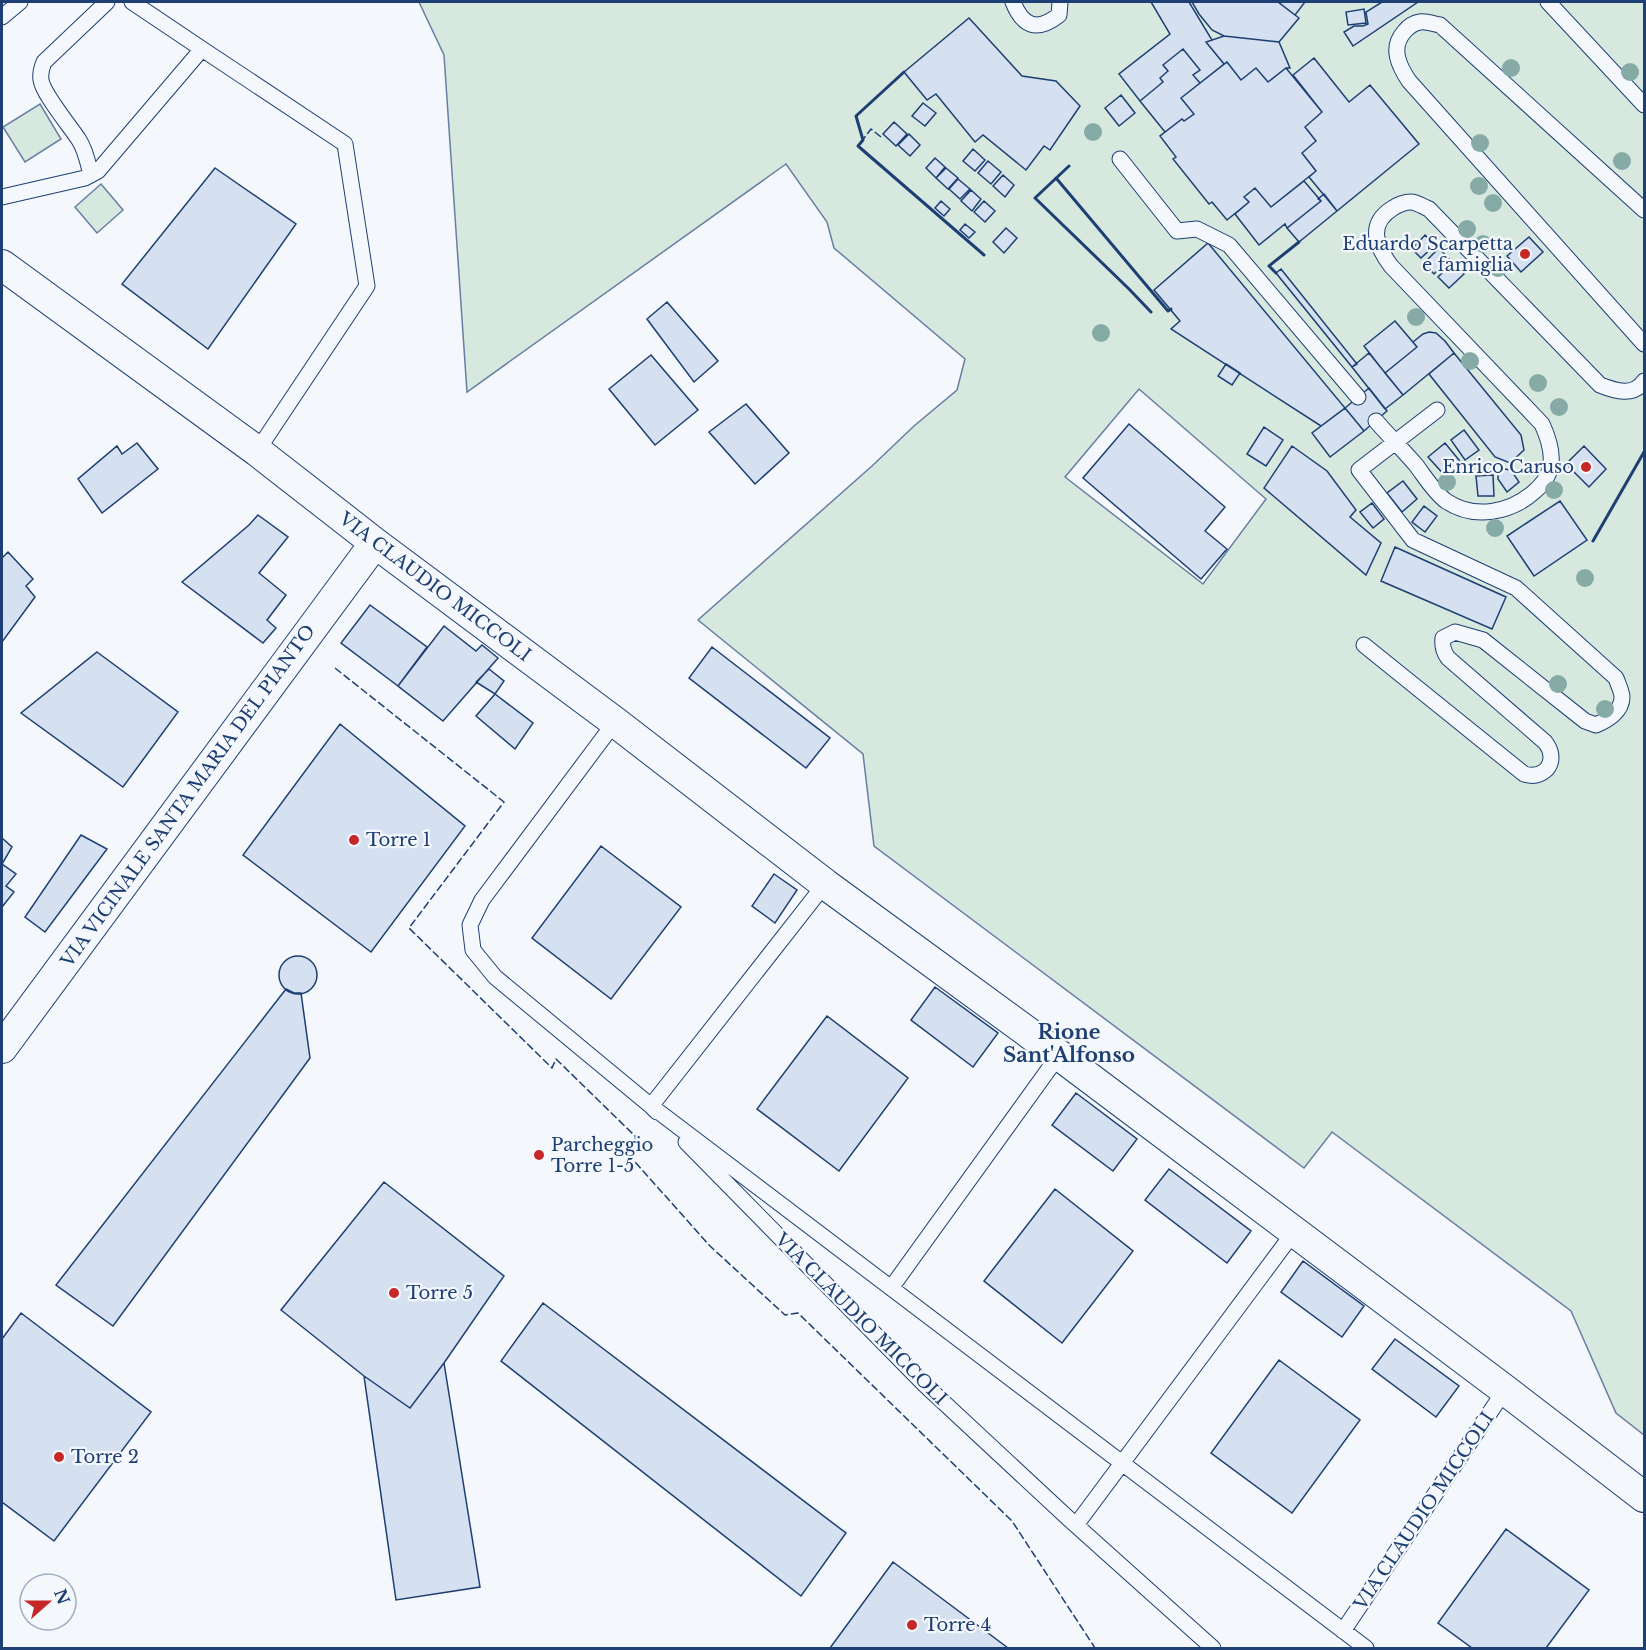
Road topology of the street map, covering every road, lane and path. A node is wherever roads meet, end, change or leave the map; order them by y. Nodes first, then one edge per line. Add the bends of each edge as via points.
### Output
1 (20, 2) edge
2 (106, 2) edge
3 (132, 2) edge
4 (1013, 2) edge
5 (1060, 2) edge
6 (1548, 2) edge
7 (2, 17) edge
8 (202, 49) junction
9 (1644, 105) edge
10 (1120, 159) dead end
11 (91, 175) junction
12 (2, 197) edge
13 (1644, 210) edge
14 (2, 265) edge
15 (1644, 344) edge
16 (1644, 381) edge
17 (1358, 397) dead end
18 (1437, 410) dead end
19 (1376, 421) dead end
20 (1395, 442) junction
21 (257, 451) junction
22 (375, 543) junction
23 (1364, 645) dead end
24 (615, 722) junction
25 (825, 884) junction
26 (2, 1048) edge
27 (1059, 1055) junction
28 (651, 1106) junction
29 (1294, 1232) junction
30 (891, 1287) junction
31 (1505, 1390) junction
32 (1123, 1463) junction
33 (1644, 1497) edge
34 (1076, 1526) junction
35 (1343, 1631) junction
36 (1213, 1648) edge
37 (1366, 1648) edge

1 - 7 lane
2 - 11 lane via 44,62 40,72 41,83 87,154
3 - 8 lane
4 - 5 lane via 1018,14 1037,26 1059,15
6 - 9 lane
8 - 11 lane
8 - 21 lane via 345,144 367,286
10 - 17 lane via 1177,231 1197,228 1229,245
11 - 12 lane
13 - 15 lane via 1440,25 1422,21 1399,37 1396,52 1409,81
14 - 21 street, VIA CLAUDIO MICCOLI
16 - 20 lane via 1628,392 1600,386 1429,209 1412,202 1396,205 1382,215 1376,230 1380,251 1542,424 1548,436 1550,469 1542,485 1526,500 1487,513 1465,510 1445,500
18 - 20 lane
19 - 20 lane
20 - 23 lane via 1359,470 1413,540 1516,588 1616,678 1622,698 1617,711 1596,725 1585,721 1483,640 1455,632 1443,638 1448,658 1545,742 1550,765 1544,773 1532,777
21 - 22 street, VIA CLAUDIO MICCOLI
22 - 24 street, VIA CLAUDIO MICCOLI
22 - 26 street, VIA VICINALE SANTA MARIA DEL PIANTO
24 - 25 street, VIA CLAUDIO MICCOLI
24 - 28 lane, VIA CLAUDIO MICCOLI via 482,900 470,925 473,950 495,978
25 - 27 street, VIA CLAUDIO MICCOLI
25 - 28 lane
27 - 29 street, VIA CLAUDIO MICCOLI
27 - 30 lane
28 - 30 lane, VIA CLAUDIO MICCOLI
28 - 34 lane, VIA CLAUDIO MICCOLI via 925,1385
29 - 31 street, VIA CLAUDIO MICCOLI
29 - 32 lane
30 - 32 lane, VIA CLAUDIO MICCOLI
31 - 33 street, VIA CLAUDIO MICCOLI
31 - 35 lane, VIA CLAUDIO MICCOLI
32 - 34 lane
32 - 35 lane, VIA CLAUDIO MICCOLI
34 - 36 lane, VIA CLAUDIO MICCOLI
35 - 37 lane, VIA CLAUDIO MICCOLI

